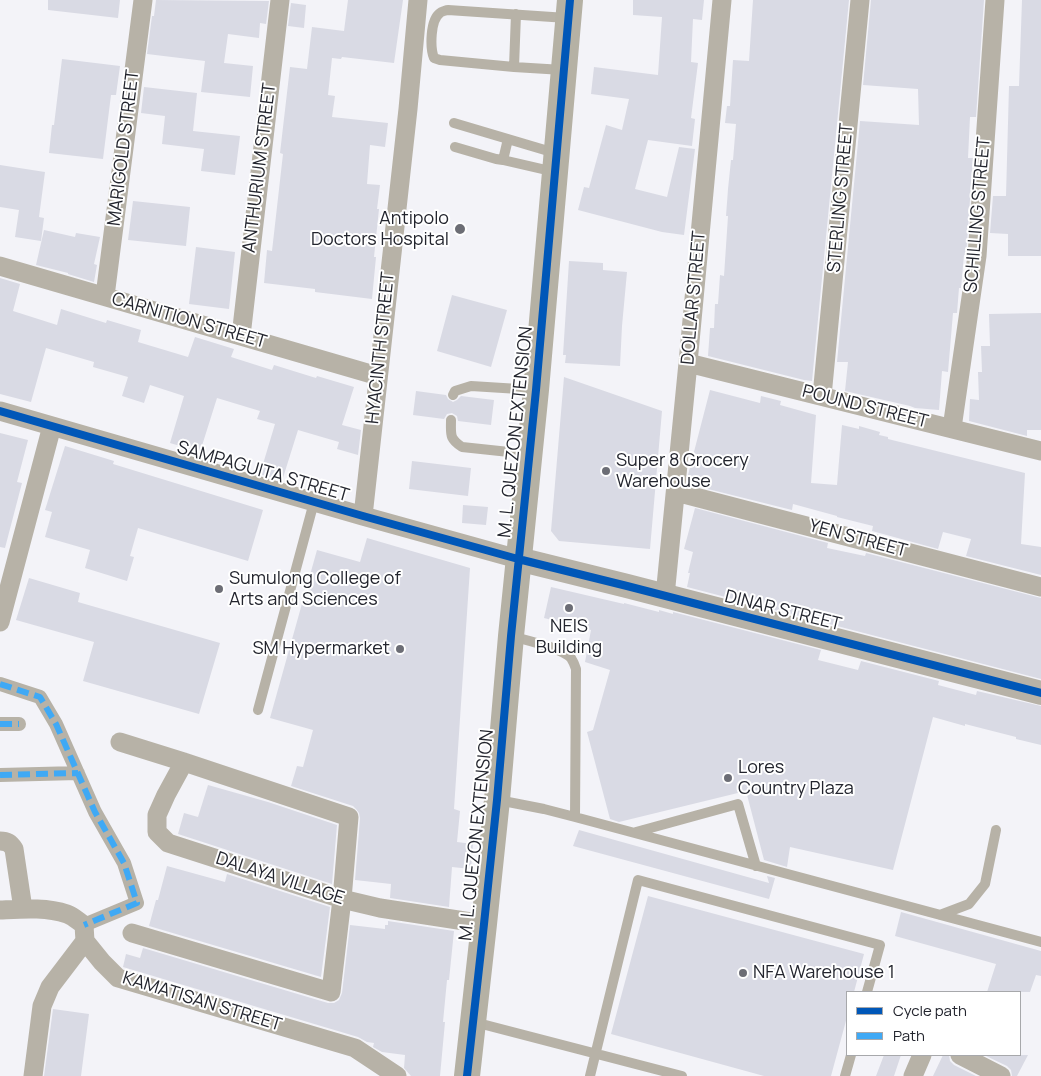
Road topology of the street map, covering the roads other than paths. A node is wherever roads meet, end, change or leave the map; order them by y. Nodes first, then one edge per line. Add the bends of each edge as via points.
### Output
1 (143, 0) edge
2 (280, 0) edge
3 (418, 0) edge
4 (722, 0) edge
5 (860, 0) edge
6 (995, 0) edge
7 (569, 9) edge
8 (516, 14) junction
9 (514, 67) junction
10 (564, 70) junction
11 (454, 123) dead end
12 (508, 139) junction
13 (455, 147) dead end
14 (503, 160) junction
15 (556, 163) junction
16 (0, 266) edge
17 (105, 296) junction
18 (241, 336) junction
19 (688, 363) junction
20 (378, 376) junction
21 (536, 390) junction
22 (453, 395) dead end
23 (822, 396) junction
24 (0, 411) edge
25 (451, 420) dead end
26 (52, 426) junction
27 (952, 428) junction
28 (1041, 451) edge
29 (529, 454) junction
30 (676, 492) junction
31 (314, 502) junction
32 (363, 516) junction
33 (518, 559) junction
34 (7, 569) edge
35 (1041, 587) edge
36 (665, 596) junction
37 (0, 622) edge
38 (511, 636) junction
39 (0, 684) edge
40 (1041, 693) edge
41 (258, 710) dead end
42 (0, 724) edge
43 (19, 724) dead end
44 (120, 742) dead end
45 (184, 762) junction
46 (78, 773) junction
47 (0, 775) edge
48 (497, 800) junction
49 (575, 817) junction
50 (996, 830) dead end
51 (635, 832) junction
52 (0, 841) edge
53 (756, 866) junction
54 (342, 900) junction
55 (23, 909) junction
56 (0, 910) edge
57 (940, 915) junction
58 (484, 924) junction
59 (84, 933) junction
60 (132, 933) dead end
61 (1041, 942) edge
62 (867, 991) edge
63 (474, 1022) junction
64 (595, 1053) junction
65 (851, 1056) edge
66 (922, 1056) edge
67 (962, 1056) edge
68 (33, 1076) edge
69 (397, 1076) edge
70 (467, 1076) edge
71 (590, 1076) edge
72 (682, 1076) edge
73 (845, 1076) edge
74 (913, 1076) edge
75 (1001, 1076) edge

1 - 17 street, MARIGOLD STREET
2 - 18 street, ANTHURIUM STREET
3 - 20 street, HYACINTH STREET
4 - 19 street, DOLLAR STREET
5 - 23 street, STERLING STREET
6 - 27 street, SCHILLING STREET via 977,256
7 - 8 lane
7 - 10 main road, M. L. QUEZON EXTENSION
8 - 9 lane
8 - 9 lane via 440,12 434,21 431,52 440,60
9 - 10 lane
10 - 15 main road, M. L. QUEZON EXTENSION
11 - 12 lane
12 - 14 lane
12 - 15 lane
13 - 14 lane
14 - 15 lane
15 - 21 main road, M. L. QUEZON EXTENSION
16 - 17 street, CARNITION STREET
17 - 18 street, CARNITION STREET
18 - 20 street, CARNITION STREET
19 - 23 street, POUND STREET
19 - 30 street, DOLLAR STREET
20 - 32 street, HYACINTH STREET
21 - 22 lane via 471,386 454,391
21 - 29 main road, M. L. QUEZON EXTENSION
23 - 27 street, POUND STREET
24 - 26 street, SAMPAGUITA STREET
25 - 29 lane via 451,437 462,447
26 - 31 street, SAMPAGUITA STREET
26 - 34 street
27 - 28 street, POUND STREET
29 - 33 main road, M. L. QUEZON EXTENSION
30 - 35 street, YEN STREET
30 - 36 street, DOLLAR STREET
31 - 32 street, SAMPAGUITA STREET
31 - 41 lane
32 - 33 street, SAMPAGUITA STREET
33 - 36 street, DINAR STREET
33 - 38 main road, M. L. QUEZON EXTENSION
34 - 37 street
36 - 40 street, DINAR STREET
38 - 48 main road, M. L. QUEZON EXTENSION
38 - 49 lane via 559,651 571,658 576,670
39 - 46 street via 40,697
42 - 43 street
44 - 45 street
45 - 54 street via 349,817
45 - 54 street, DALAYA VILLAGE via 157,816 158,832 168,843
46 - 47 street
46 - 59 street via 95,812 124,863 137,903
48 - 49 lane
48 - 58 main road, M. L. QUEZON EXTENSION
49 - 51 lane
50 - 57 lane via 985,884 969,904
51 - 53 lane
51 - 53 lane via 738,804
52 - 55 street via 6,841 14,849
53 - 57 lane
54 - 58 street, DALAYA VILLAGE
54 - 60 street via 331,992
55 - 56 street, KAMATISAN STREET
55 - 59 street, KAMATISAN STREET via 69,915
57 - 61 lane
58 - 63 main road, M. L. QUEZON EXTENSION
59 - 68 street via 50,987 42,1006
59 - 69 street, KAMATISAN STREET via 102,962 118,978 355,1048
62 - 64 lane via 880,946 638,880
63 - 64 lane
63 - 70 main road, M. L. QUEZON EXTENSION
64 - 71 lane
64 - 72 lane
65 - 73 lane
66 - 74 street
67 - 75 street

